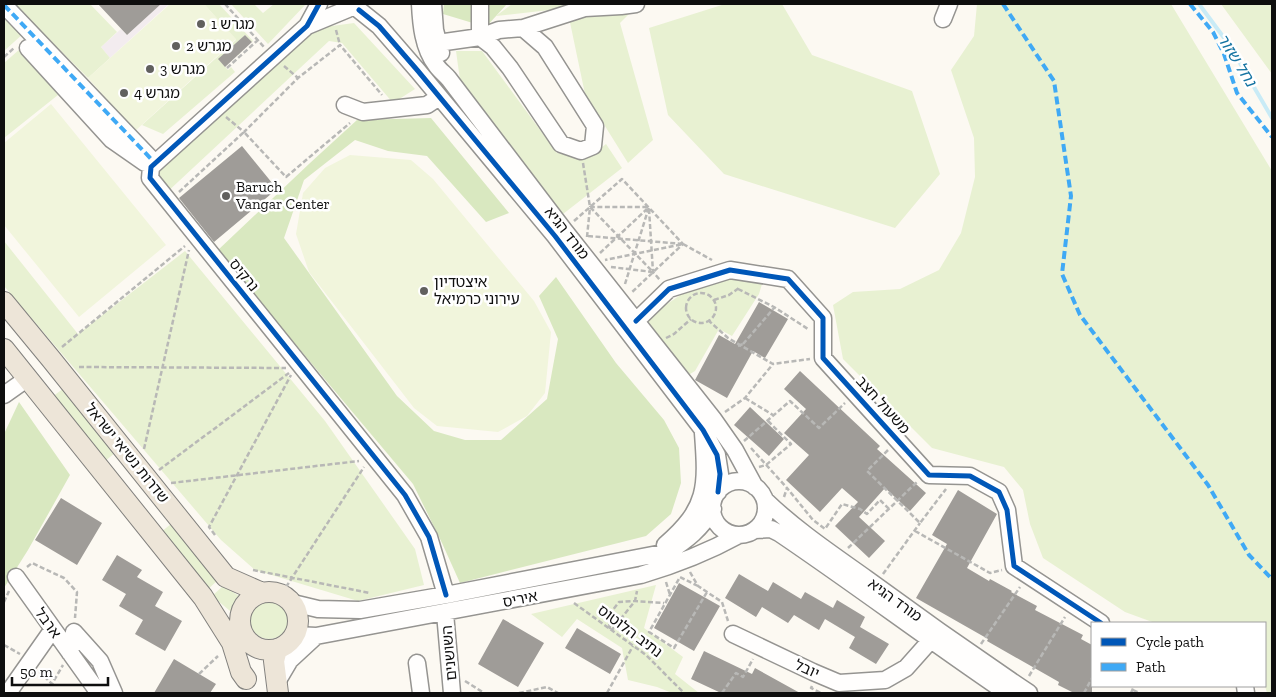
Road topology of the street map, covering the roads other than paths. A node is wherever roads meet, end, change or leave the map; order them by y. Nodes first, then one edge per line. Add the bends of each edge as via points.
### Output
1 (319, 4) edge
2 (480, 4) edge
3 (636, 4) edge
4 (4, 5) edge
5 (353, 7) edge
6 (425, 7) edge
7 (307, 26) junction
8 (523, 28) junction
9 (437, 36) junction
10 (480, 37) junction
11 (28, 48) dead end
12 (450, 79) junction
13 (439, 97) junction
14 (345, 105) dead end
15 (153, 165) junction
16 (4, 302) edge
17 (636, 321) junction
18 (4, 349) edge
19 (28, 378) junction
20 (4, 396) edge
21 (708, 425) junction
22 (755, 487) junction
23 (718, 492) junction
24 (765, 500) junction
25 (713, 509) junction
26 (755, 530) junction
27 (739, 535) junction
28 (649, 557) junction
29 (16, 577) dead end
30 (260, 592) junction
31 (290, 595) junction
32 (446, 595) junction
33 (203, 597) junction
34 (445, 613) junction
35 (1099, 622) edge
36 (53, 630) junction
37 (295, 634) junction
38 (733, 634) road end
39 (245, 636) junction
40 (316, 636) junction
41 (930, 640) junction
42 (277, 649) junction
43 (70, 653) junction
44 (417, 663) dead end
45 (246, 686) edge
46 (277, 687) edge
47 (1019, 692) edge
48 (8, 693) edge
49 (97, 693) edge
50 (114, 693) edge
51 (421, 693) edge
52 (452, 693) edge

1 - 7 street
2 - 10 street
3 - 8 street via 585,8
4 - 15 street, נרקיס
5 - 7 street
5 - 13 street, מורד הגיא via 379,26
6 - 9 street
6 - 12 street, מורד הגיא via 427,48 436,65
7 - 15 street via 267,51 215,108
8 - 10 street via 499,30
8 - 10 street via 545,47 595,126 593,146 581,151 561,144 510,68
9 - 10 street
9 - 12 street
11 - 15 street via 112,140
12 - 17 street, מורד הגיא
13 - 14 street via 428,105 363,112
13 - 21 street, מורד הגיא
15 - 32 street, נרקיס via 150,178 405,495 429,537
16 - 30 main road, שדרות נשיאי ישראל via 226,577
17 - 21 street, מורד הגיא
17 - 35 street, משעול חצב via 669,289 730,270 788,279 823,318 823,358 854,393 929,474 970,476 1000,492 1021,570
18 - 19 main road, שדרות נשיאי ישראל
19 - 20 street
19 - 33 main road, שדרות נשיאי ישראל
21 - 22 street, מורד הגיא via 742,443 746,470
21 - 23 street, מורד הגיא via 718,456
21 - 28 street via 706,474 702,496 693,517
22 - 23 street via 734,482
22 - 24 street
23 - 25 street
24 - 26 street via 765,516
24 - 47 street, מורד הגיא via 778,513
25 - 27 street via 717,524 730,534
25 - 28 street, איריס via 687,541 668,552
26 - 27 street
26 - 41 street, מורד הגיא via 779,532
27 - 34 street, איריס via 684,561 641,575
28 - 32 street, איריס
29 - 36 street, ארבל
30 - 31 main road
30 - 39 main road via 252,596 241,611 239,620
31 - 32 street, איריס via 318,609 360,610
31 - 37 main road via 298,619
33 - 39 main road, שדרות נשיאי ישראל
33 - 45 main road, שדרות נשיאי ישראל via 232,643
34 - 40 street, איריס
34 - 52 street, השושנים
36 - 43 street, ארבל
36 - 48 street
37 - 40 street, איריס
37 - 42 main road
38 - 41 street, יובל via 839,683 885,680 906,668
39 - 42 main road via 262,650
39 - 45 main road, שדרות נשיאי ישראל via 249,673
40 - 46 street via 290,660
41 - 47 street, מורד הגיא
42 - 46 main road via 274,673
43 - 49 street, ארבל
43 - 50 street via 74,632 100,661
44 - 51 street

